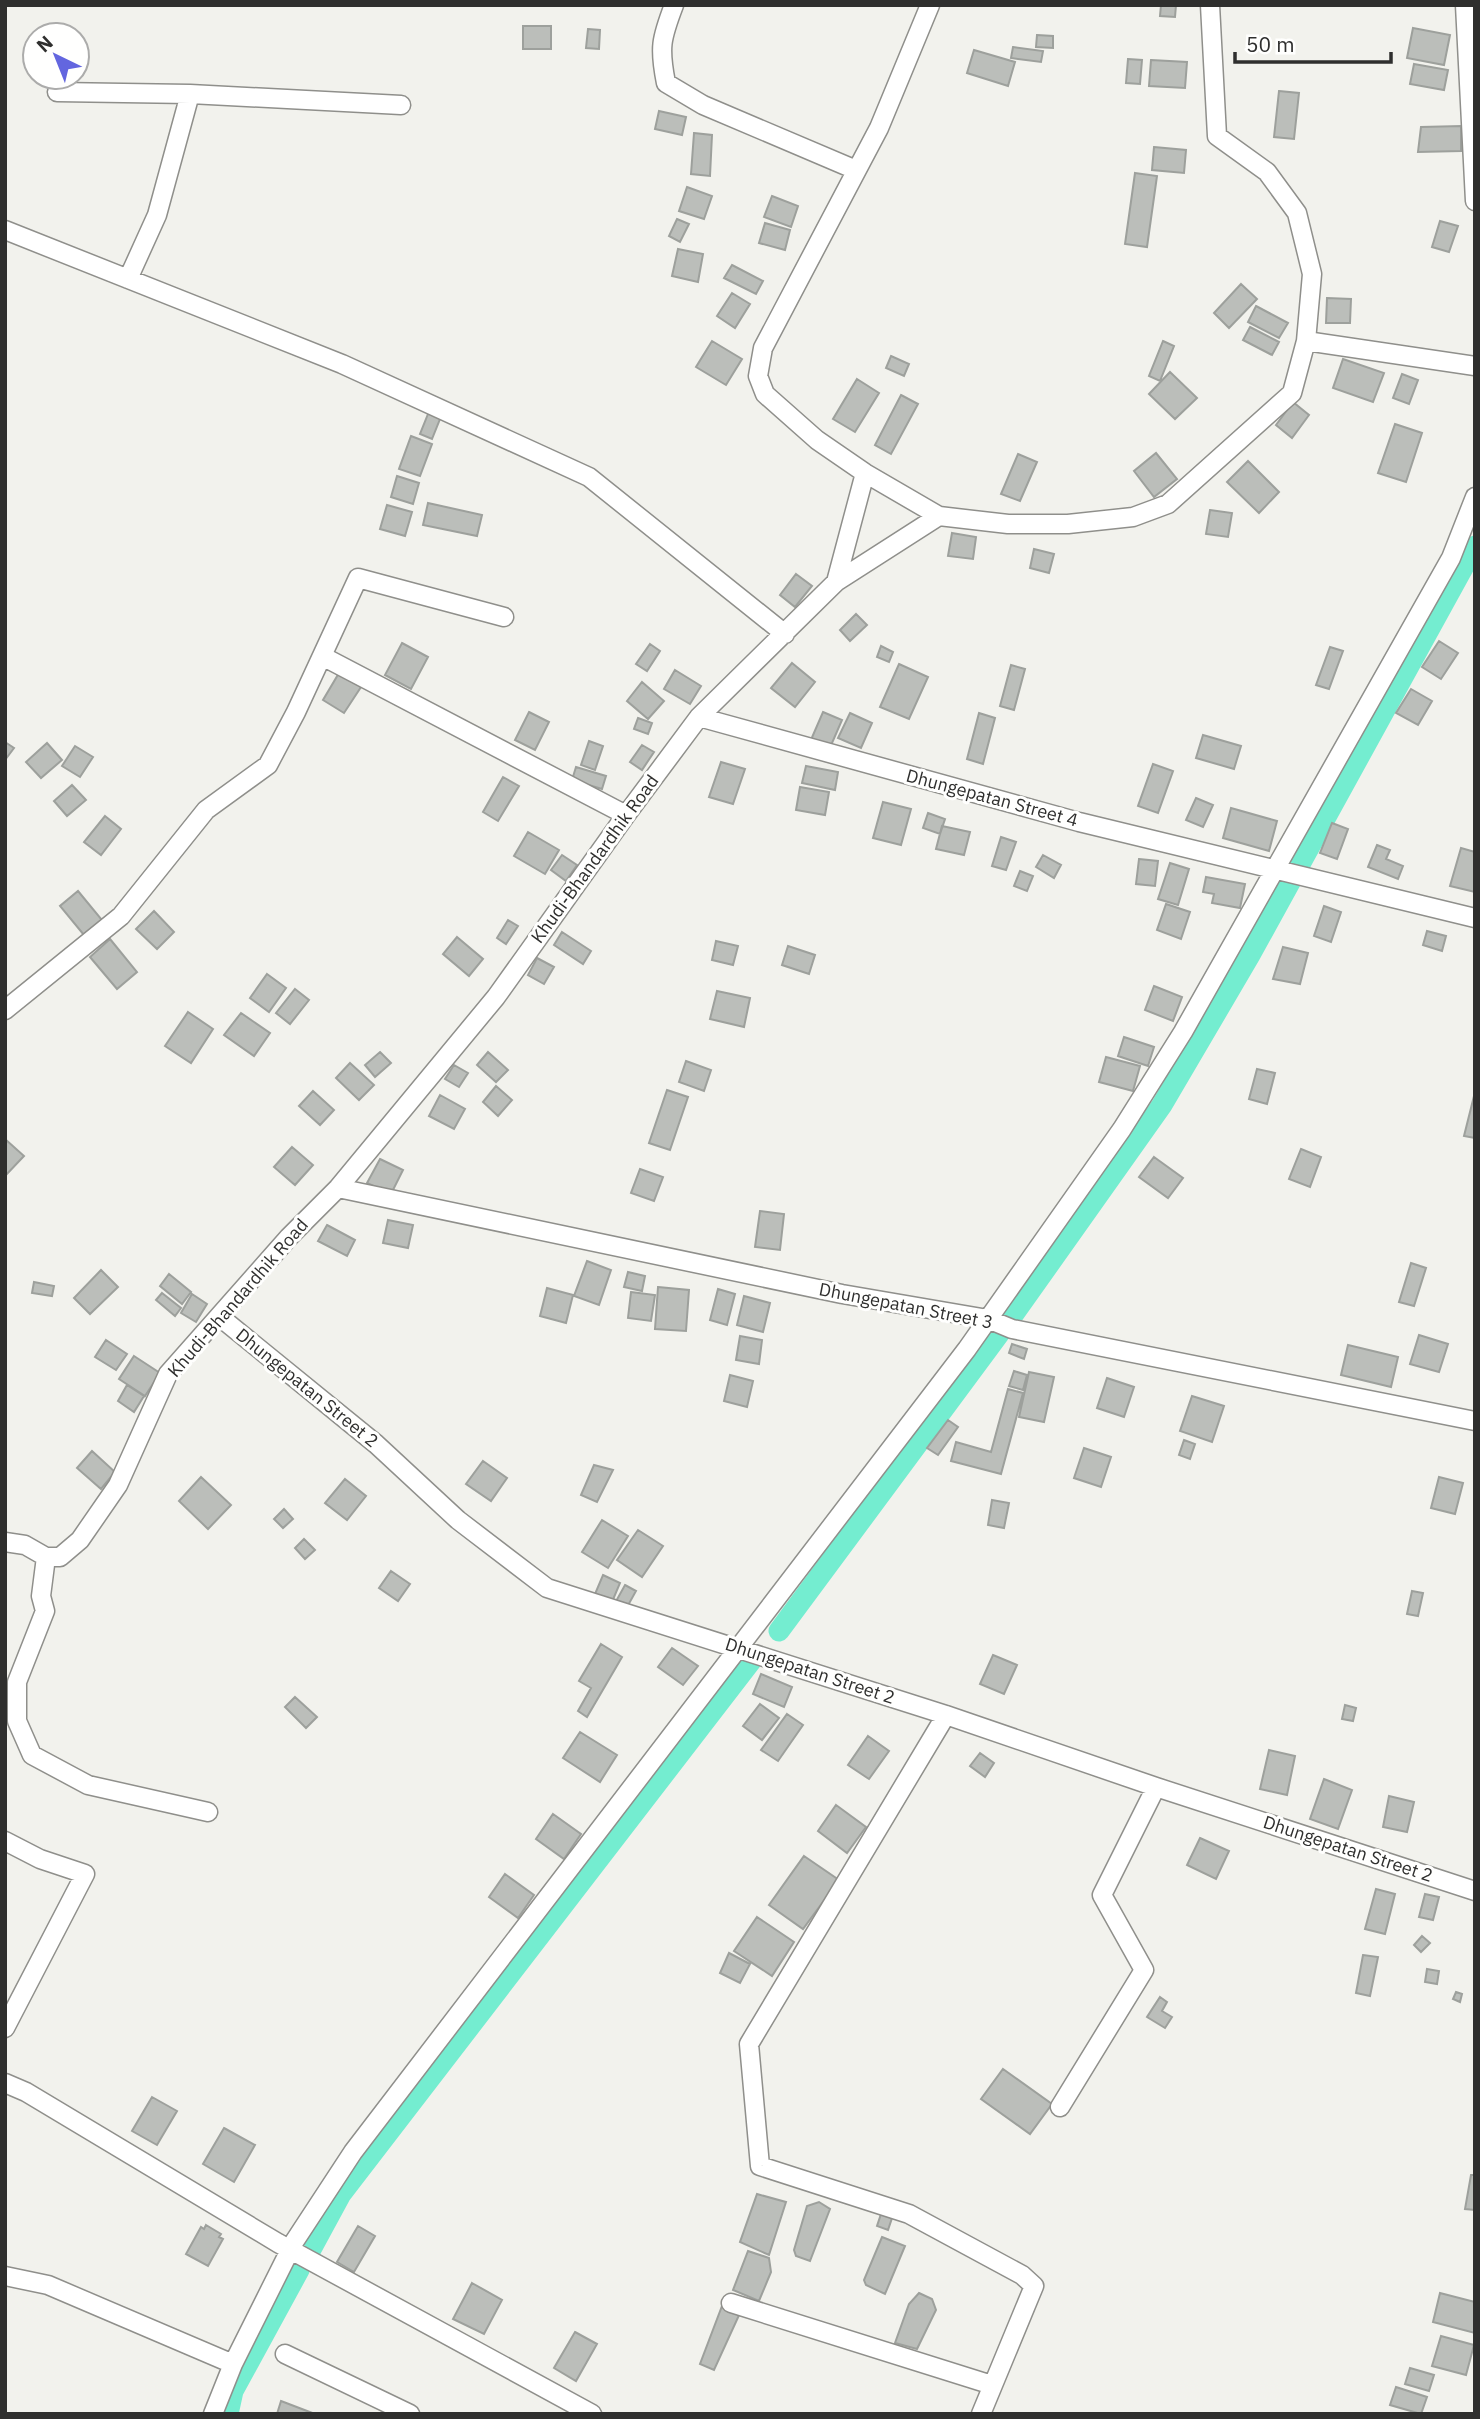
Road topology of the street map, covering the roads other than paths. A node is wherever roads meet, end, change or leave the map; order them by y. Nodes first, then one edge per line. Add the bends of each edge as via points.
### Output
1 (674, 5) edge
2 (930, 5) edge
3 (1210, 5) edge
4 (1465, 5) edge
5 (57, 92) dead end
6 (190, 94) junction
7 (401, 105) dead end
8 (856, 170) junction
9 (1475, 201) edge
10 (5, 230) edge
11 (128, 279) junction
12 (1306, 341) junction
13 (1475, 366) edge
14 (865, 472) junction
15 (1475, 497) edge
16 (939, 516) junction
17 (836, 582) junction
18 (504, 617) dead end
19 (785, 634) junction
20 (322, 656) junction
21 (699, 717) junction
22 (626, 815) junction
23 (1288, 872) junction
24 (1475, 918) edge
25 (5, 1010) edge
26 (338, 1188) junction
27 (220, 1317) junction
28 (988, 1319) junction
29 (1475, 1421) edge
30 (5, 1542) edge
31 (46, 1557) junction
32 (739, 1647) junction
33 (946, 1715) junction
34 (1156, 1787) junction
35 (208, 1812) dead end
36 (5, 1841) edge
37 (1475, 1891) edge
38 (5, 2028) edge
39 (5, 2083) edge
40 (1060, 2107) dead end
41 (290, 2250) junction
42 (5, 2276) edge
43 (731, 2303) dead end
44 (285, 2354) dead end
45 (233, 2364) junction
46 (992, 2385) junction
47 (213, 2414) edge
48 (410, 2414) edge
49 (592, 2414) edge
50 (981, 2414) edge

1 - 8 street via 660,54 666,83 703,105
2 - 8 street via 879,128
3 - 12 street via 1217,136 1267,172 1297,213 1312,274
4 - 9 street
5 - 6 street
6 - 7 street
6 - 11 street via 157,215
8 - 14 street via 763,348 758,376 765,394 817,440
10 - 11 street
11 - 19 street via 342,364 589,477
12 - 13 street
12 - 16 street via 1292,393 1168,504 1133,517 1068,524 1008,524
14 - 16 street
14 - 17 street
15 - 23 street via 1451,558
16 - 17 street, Khudi-Bhandardhik Road
17 - 19 street, Khudi-Bhandardhik Road
18 - 20 street via 358,578
19 - 21 street, Khudi-Bhandardhik Road
20 - 22 street
20 - 25 street via 268,765 206,810 121,916
21 - 22 street, Khudi-Bhandardhik Road
21 - 23 street, Dhungepatan Street 4 via 1079,822
22 - 26 street, Khudi-Bhandardhik Road via 496,998
23 - 24 street, Dhungepatan Street 4
23 - 28 street via 1142,1096
26 - 27 street, Khudi-Bhandardhik Road
26 - 28 street, Dhungepatan Street 3 via 842,1294
27 - 31 street, Khudi-Bhandardhik Road via 168,1374 118,1485 80,1540 60,1557
27 - 32 street, Dhungepatan Street 2 via 376,1444 458,1520 547,1588
28 - 29 street, Dhungepatan Street 3 via 1012,1329
28 - 32 street
30 - 31 street via 25,1545
31 - 35 street via 41,1596 45,1611 17,1682 17,1721 32,1755 88,1785
32 - 33 street, Dhungepatan Street 2
32 - 41 street via 353,2152
33 - 34 street, Dhungepatan Street 2
33 - 46 street via 749,2044 760,2166 909,2214 1034,2286
34 - 37 street, Dhungepatan Street 2
34 - 40 street via 1102,1895 1144,1970
36 - 38 street via 85,1874
39 - 41 street
41 - 45 street
41 - 49 street
42 - 45 street via 48,2285
43 - 46 street
44 - 48 street
45 - 47 street
46 - 50 street

